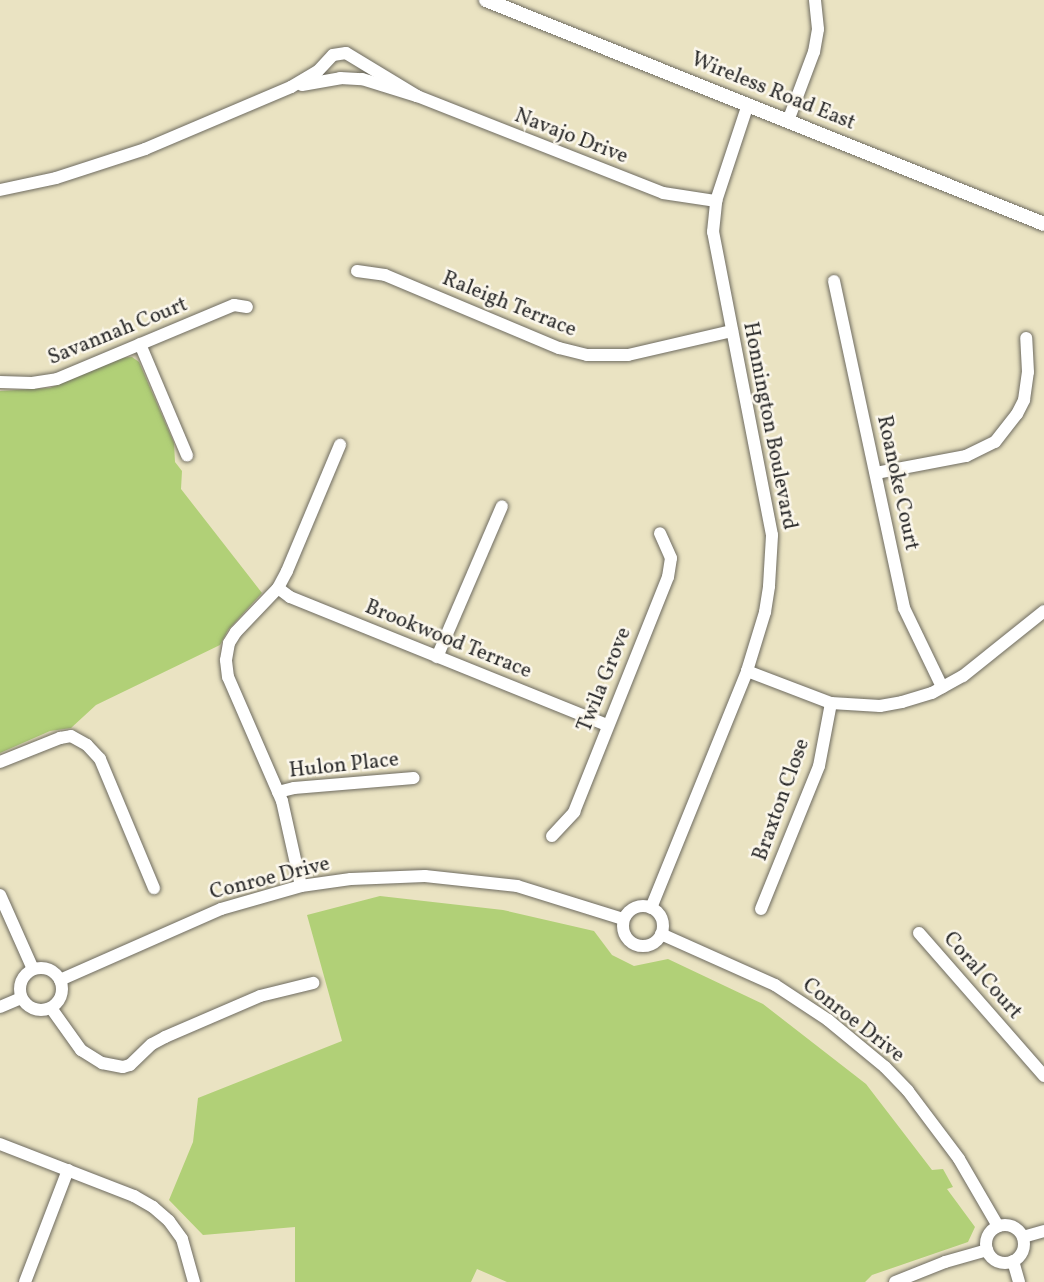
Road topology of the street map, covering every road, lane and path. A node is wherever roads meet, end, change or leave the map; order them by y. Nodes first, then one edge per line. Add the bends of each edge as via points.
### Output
1 (486, 0) edge
2 (815, 0) edge
3 (291, 87) junction
4 (417, 96) junction
5 (748, 104) junction
6 (789, 121) junction
7 (0, 190) edge
8 (716, 201) junction
9 (1044, 223) edge
10 (357, 271) dead end
11 (834, 281) dead end
12 (247, 307) dead end
13 (732, 331) junction
14 (1026, 338) dead end
15 (141, 344) junction
16 (0, 382) edge
17 (340, 445) dead end
18 (187, 455) dead end
19 (876, 473) junction
20 (502, 506) dead end
21 (660, 533) dead end
22 (278, 588) junction
23 (1044, 611) edge
24 (437, 657) junction
25 (747, 671) junction
26 (942, 687) junction
27 (831, 703) junction
28 (607, 725) junction
29 (0, 762) edge
30 (414, 778) dead end
31 (278, 792) junction
32 (552, 836) dead end
33 (301, 886) junction
34 (154, 888) dead end
35 (0, 895) edge
36 (651, 908) junction
37 (761, 909) dead end
38 (623, 919) junction
39 (919, 933) dead end
40 (662, 934) junction
41 (33, 969) junction
42 (60, 980) junction
43 (313, 983) dead end
44 (21, 998) junction
45 (0, 1007) edge
46 (51, 1008) junction
47 (1044, 1076) edge
48 (0, 1144) edge
49 (68, 1171) junction
50 (998, 1226) junction
51 (1044, 1231) edge
52 (1023, 1237) junction
53 (987, 1250) junction
54 (1013, 1261) junction
55 (898, 1281) edge
56 (25, 1282) edge
57 (194, 1282) edge
58 (1019, 1282) edge

1 - 5 street, Wireless Road East
2 - 6 street via 818,29 814,52
3 - 4 street, Navajo Drive via 362,79
3 - 4 street, Navajo Drive via 318,71 333,55 346,53
3 - 7 street, Navajo Drive via 145,149 56,178
4 - 8 street, Navajo Drive via 663,193
5 - 6 street, Wireless Road East
5 - 8 street, Honnington Boulevard
6 - 9 street, Wireless Road East
8 - 13 street, Honnington Boulevard via 715,252
10 - 13 street, Raleigh Terrace via 385,275 559,348 587,355 628,355
11 - 19 street, Roanoke Court
12 - 15 street, Savannah Court via 234,305
13 - 25 street, Honnington Boulevard via 772,535 765,612
14 - 19 street via 1024,400 995,442 966,456
15 - 16 street, Savannah Court via 46,382
15 - 18 street
17 - 22 street
19 - 26 street, Roanoke Court via 904,608
20 - 24 street
21 - 28 street, Twila Grove via 671,558 668,577
22 - 24 street, Brookwood Terrace
22 - 31 street via 236,632 226,667
23 - 26 street via 963,676
24 - 28 street, Brookwood Terrace
25 - 27 street
25 - 36 street, Honnington Boulevard
26 - 27 street via 880,706
27 - 37 street, Braxton Close via 819,766
28 - 32 street, Twila Grove via 574,812
29 - 34 street via 60,738 71,736 87,745 100,759
30 - 31 street, Hulon Place
31 - 33 street
33 - 38 street, Conroe Drive via 425,876 517,886
33 - 42 street, Conroe Drive via 211,913
35 - 41 street
36 - 38 street via 635,908
36 - 40 street via 662,918
38 - 40 street via 624,935 635,946 652,944
39 - 47 street, Coral Court
40 - 50 street, Conroe Drive via 775,985 828,1020 885,1067 959,1159
41 - 42 street via 50,969
41 - 44 street via 21,980
42 - 46 street via 61,996
43 - 46 street via 260,996 165,1037 123,1067 102,1063 81,1050
44 - 45 street
44 - 46 street via 32,1009
48 - 49 street
49 - 56 street
49 - 57 street via 134,1196 169,1221 182,1239
50 - 52 street via 1013,1226
50 - 53 street via 988,1236
51 - 52 street
52 - 54 street via 1023,1251
53 - 54 street via 997,1261
53 - 55 street
54 - 58 street

